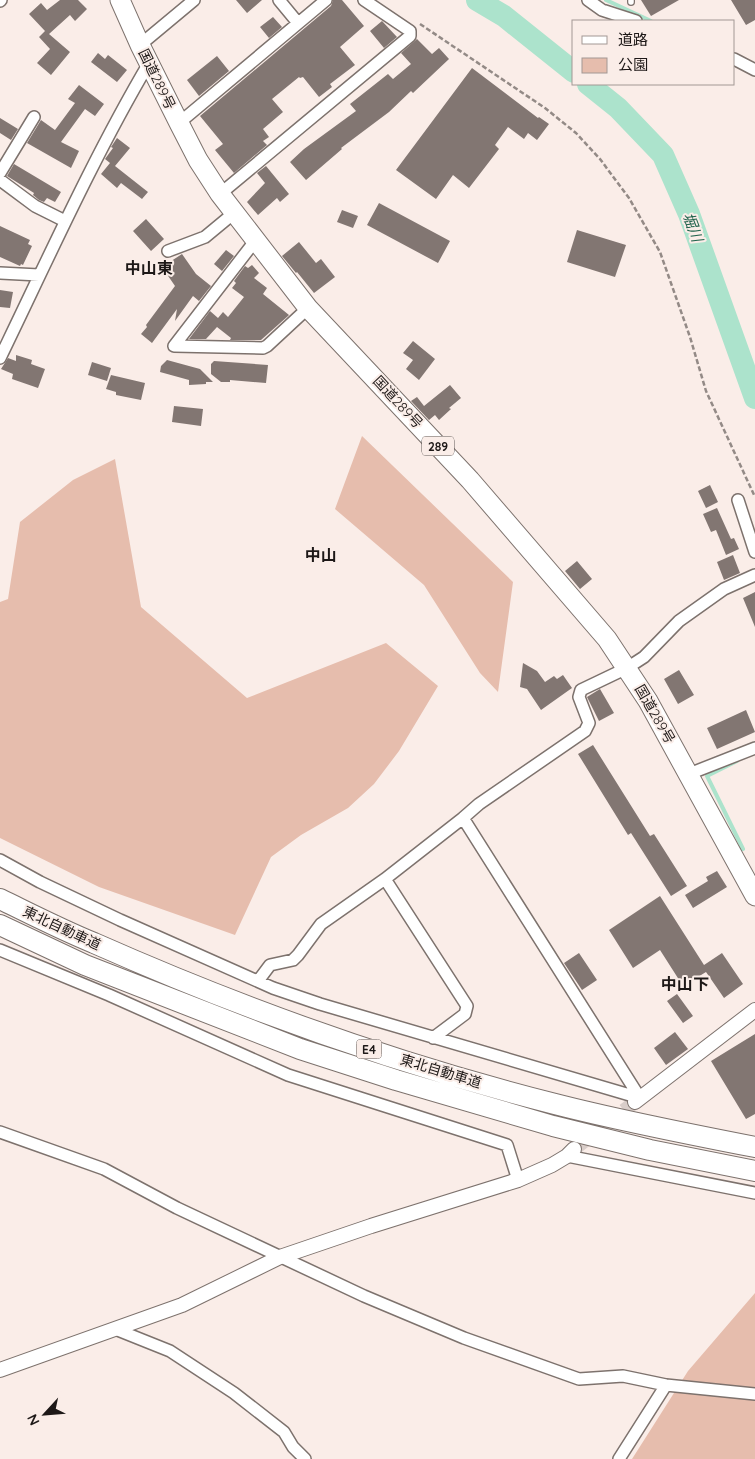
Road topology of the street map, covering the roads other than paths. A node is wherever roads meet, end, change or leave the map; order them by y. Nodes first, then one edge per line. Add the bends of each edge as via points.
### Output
1 (120, 0) edge
2 (194, 0) edge
3 (279, 0) edge
4 (326, 0) edge
5 (364, 0) edge
6 (588, 0) edge
7 (633, 20) edge
8 (298, 23) junction
9 (140, 45) junction
10 (735, 60) edge
11 (149, 63) junction
12 (755, 70) edge
13 (34, 117) dead end
14 (179, 123) junction
15 (0, 172) edge
16 (0, 180) edge
17 (220, 194) junction
18 (234, 213) junction
19 (65, 221) junction
20 (255, 241) junction
21 (168, 251) dead end
22 (0, 274) edge
23 (39, 276) junction
24 (308, 308) junction
25 (0, 358) edge
26 (738, 500) dead end
27 (755, 552) edge
28 (755, 575) edge
29 (627, 668) junction
30 (755, 748) edge
31 (689, 774) junction
32 (463, 818) junction
33 (0, 860) edge
34 (385, 879) junction
35 (755, 896) edge
36 (0, 899) edge
37 (0, 925) edge
38 (0, 950) edge
39 (258, 980) junction
40 (755, 1010) edge
41 (434, 1038) junction
42 (637, 1100) junction
43 (0, 1132) edge
44 (755, 1146) edge
45 (571, 1153) joint
46 (755, 1171) edge
47 (518, 1180) junction
48 (755, 1193) edge
49 (280, 1257) junction
50 (115, 1329) junction
51 (0, 1370) edge
52 (666, 1385) junction
53 (755, 1394) edge
54 (305, 1459) edge
55 (618, 1459) edge

1 - 9 highway, 国道289号 / 289
2 - 9 street
3 - 8 street
4 - 8 street
5 - 17 street via 410,30 410,36
6 - 7 street via 602,10
8 - 14 street
9 - 11 highway, 国道289号 / 289
10 - 12 street
11 - 14 highway, 国道289号 / 289
11 - 19 street
13 - 15 street
14 - 17 highway, 国道289号 / 289
16 - 19 street via 35,206
17 - 18 highway, 国道289号 / 289
18 - 20 highway, 国道289号 / 289
18 - 21 street via 205,238
19 - 23 street
20 - 24 highway, 国道289号 / 289
20 - 24 street via 174,346 262,348
22 - 23 street
23 - 25 street
24 - 29 highway, 国道289号 / 289 via 470,480 607,639
26 - 27 street
28 - 29 street via 724,589 679,622 644,657
29 - 31 highway, 国道289号 / 289
29 - 32 street via 581,690 579,697 589,723 585,731
30 - 31 street
31 - 35 highway, 国道289号 / 289
32 - 34 street
32 - 42 street
33 - 39 street via 120,920
34 - 39 street via 321,924 293,960 270,965
34 - 41 street via 467,1006 465,1014
36 - 44 highway, 東北自動車道 / E4 via 102,947 304,1028 556,1105
37 - 46 highway, 東北自動車道 / E4 via 85,965 300,1049 553,1126
38 - 47 street via 288,1075 506,1145
39 - 41 street via 320,1004
40 - 42 street
41 - 42 street
43 - 49 street via 104,1169
45 - 47 street
45 - 48 street
47 - 49 street
49 - 50 street via 182,1305
49 - 52 street via 464,1338 579,1379 623,1376
50 - 51 street
50 - 54 street via 170,1351 234,1393 284,1432
52 - 53 street
52 - 55 street

